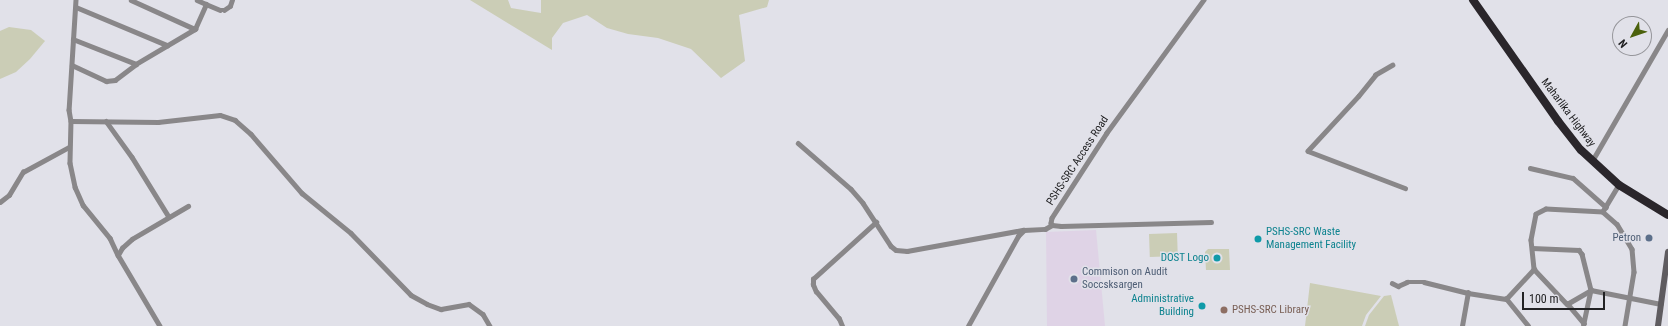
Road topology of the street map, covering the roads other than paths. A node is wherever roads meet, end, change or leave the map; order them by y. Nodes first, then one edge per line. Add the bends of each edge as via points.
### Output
1 (76, 0) edge
2 (131, 0) edge
3 (197, 0) edge
4 (232, 0) edge
5 (1204, 0) edge
6 (1473, 0) edge
7 (206, 4) junction
8 (76, 7) junction
9 (195, 29) junction
10 (1668, 30) edge
11 (73, 39) junction
12 (167, 45) junction
13 (136, 64) junction
14 (72, 65) junction
15 (1393, 65) dead end
16 (71, 121) junction
17 (106, 121) junction
18 (798, 144) dead end
19 (69, 147) junction
20 (1592, 161) junction
21 (1530, 168) dead end
22 (1619, 185) junction
23 (1405, 188) dead end
24 (0, 202) edge
25 (188, 206) dead end
26 (1606, 207) junction
27 (1603, 212) junction
28 (1668, 216) edge
29 (169, 217) junction
30 (876, 222) junction
31 (1211, 222) dead end
32 (1052, 225) junction
33 (1023, 230) junction
34 (1532, 248) junction
35 (1668, 252) edge
36 (118, 255) junction
37 (1534, 269) junction
38 (1392, 283) dead end
39 (1591, 290) junction
40 (1468, 293) junction
41 (1629, 298) junction
42 (1506, 299) junction
43 (1567, 304) junction
44 (1661, 304) junction
45 (1584, 325) edge
46 (160, 326) edge
47 (490, 326) edge
48 (842, 326) edge
49 (968, 326) edge
50 (1462, 326) edge
51 (1528, 326) edge
52 (1625, 326) edge
53 (1658, 326) edge

1 - 8 street
2 - 9 street
3 - 7 street
4 - 7 street via 230,6 224,10
5 - 32 street, PSHS-SRC Access Road via 1107,134 1052,218
6 - 20 highway, Maharlika Highway via 1558,121
7 - 9 street
8 - 11 street
8 - 12 street
9 - 12 street
10 - 20 street
11 - 13 street
11 - 14 street
12 - 13 street
13 - 14 street via 115,80 109,81
14 - 16 street via 69,102
15 - 23 street via 1376,75 1308,151
16 - 17 street
16 - 19 street
17 - 29 street via 119,137
17 - 47 street via 158,122 220,115 235,120 251,134 302,193 351,233 411,295 441,309 470,304 483,314
18 - 30 street via 851,189
19 - 24 street via 23,172
19 - 36 street via 72,176 78,197 106,232
20 - 22 highway, Maharlika Highway
21 - 26 street via 1573,178
22 - 26 street
22 - 28 highway, Maharlika Highway
25 - 29 street
26 - 27 street
27 - 34 street via 1542,209 1534,218
27 - 41 street via 1620,227 1632,249 1634,272
29 - 36 street via 127,243
30 - 33 street via 891,246 900,251
30 - 48 street via 813,279 812,285 816,292
31 - 32 street
32 - 33 street via 1045,229
33 - 49 street
34 - 37 street
34 - 39 street via 1580,250
35 - 44 main road
36 - 46 street
37 - 42 street
37 - 43 street
38 - 40 street via 1398,286 1407,282 1424,282
39 - 41 street
39 - 43 street
39 - 45 street
40 - 42 street
40 - 50 street
41 - 44 street
41 - 52 street
42 - 51 street
43 - 45 street
44 - 53 main road

